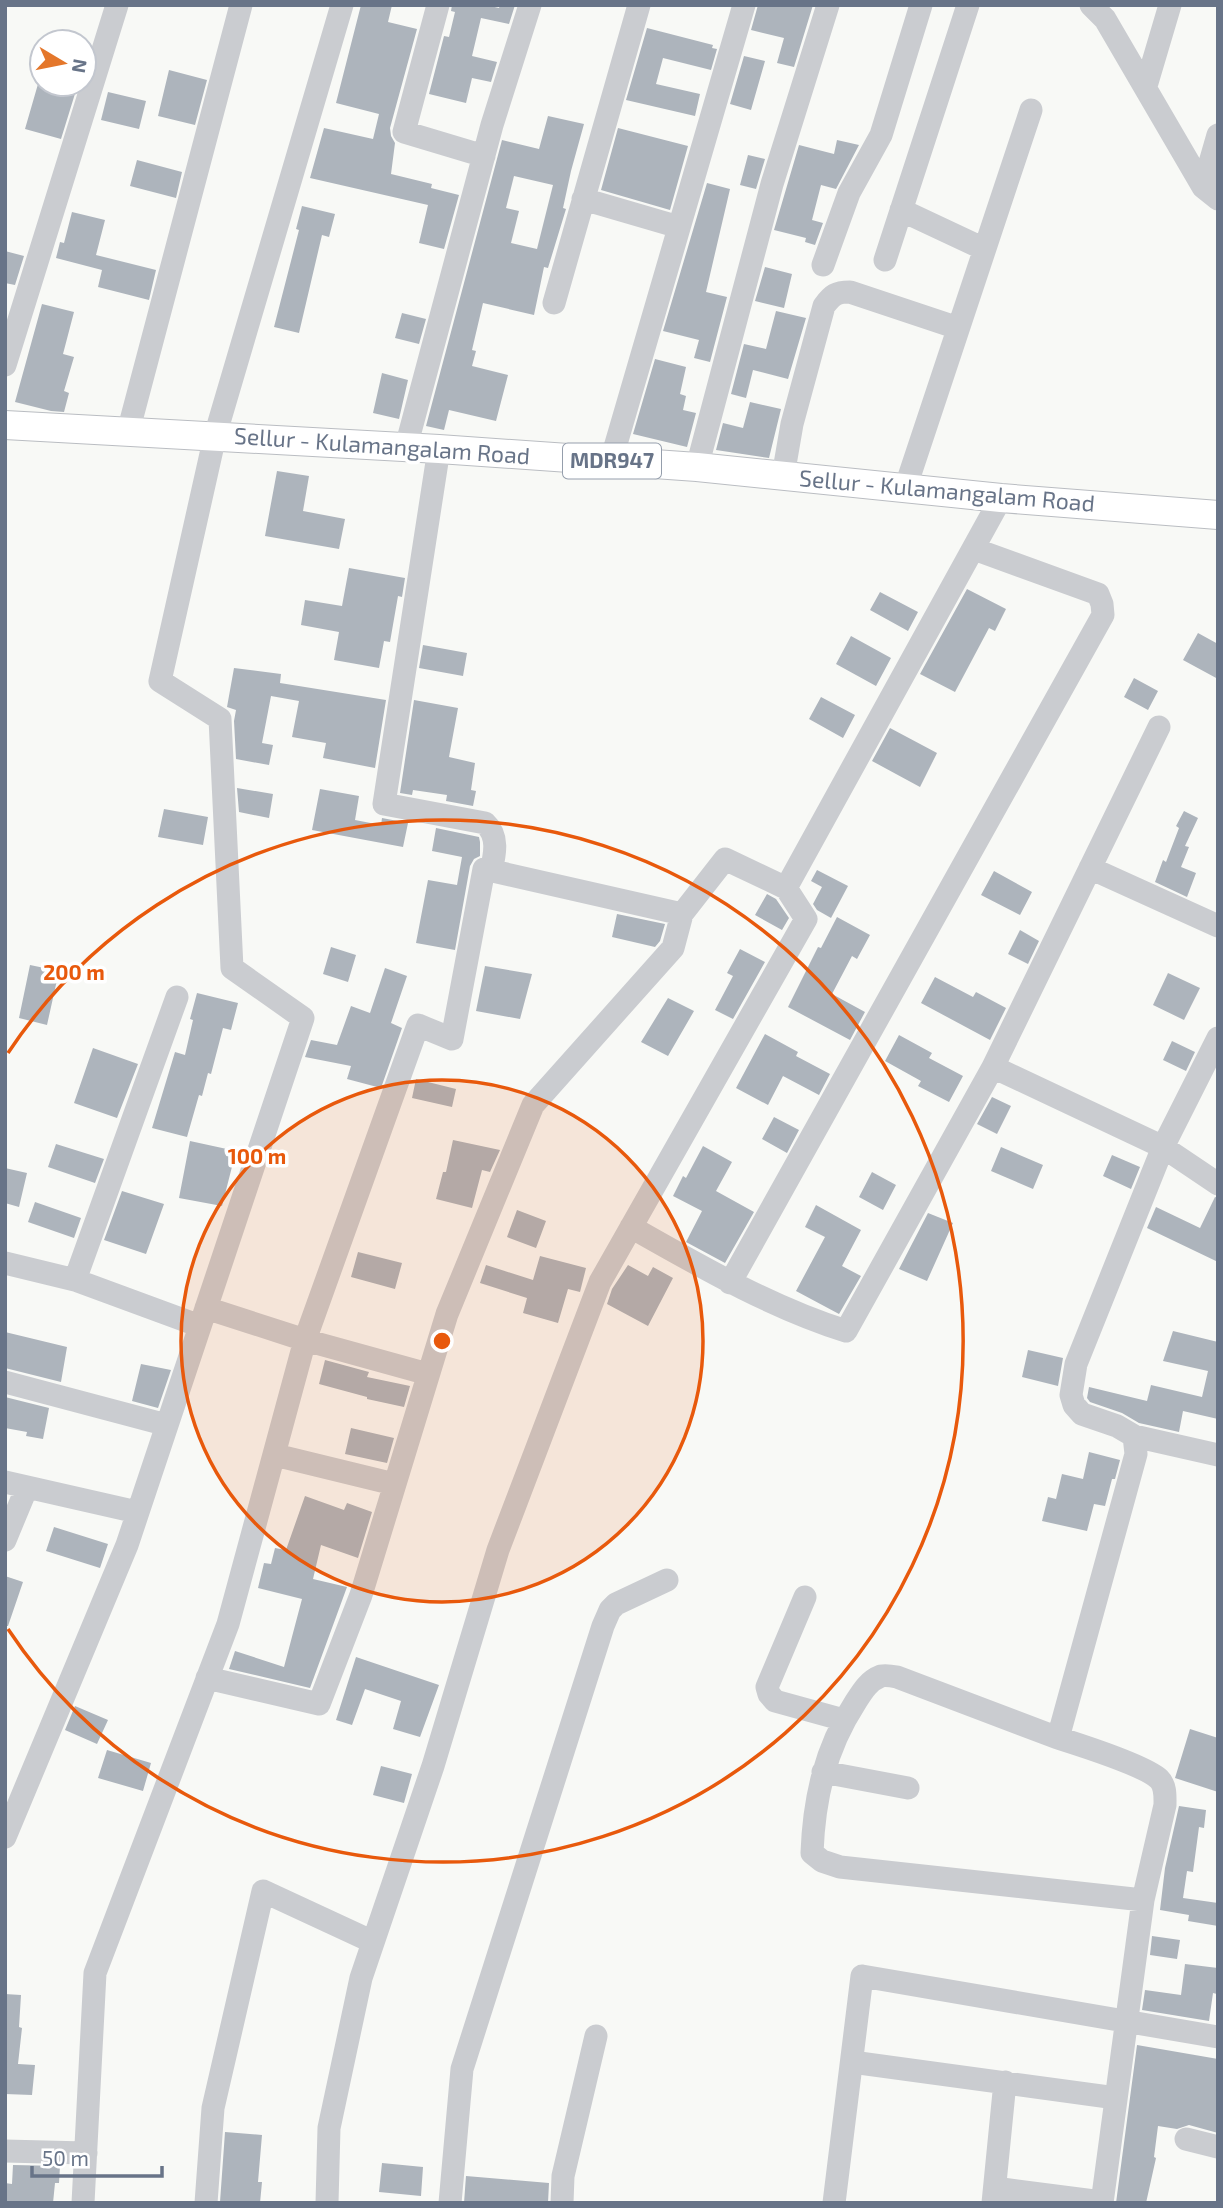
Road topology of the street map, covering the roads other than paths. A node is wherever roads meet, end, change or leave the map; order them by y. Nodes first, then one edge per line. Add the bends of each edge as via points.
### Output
1 (117, 5) edge
2 (241, 5) edge
3 (342, 5) edge
4 (438, 5) edge
5 (530, 5) edge
6 (639, 5) edge
7 (744, 5) edge
8 (828, 5) edge
9 (921, 5) edge
10 (968, 5) edge
11 (1091, 5) edge
12 (1170, 5) edge
13 (1146, 86) junction
14 (1031, 110) dead end
15 (1218, 135) edge
16 (484, 156) junction
17 (1210, 193) edge
18 (583, 200) junction
19 (901, 210) junction
20 (679, 228) junction
21 (984, 249) junction
22 (885, 260) dead end
23 (823, 265) dead end
24 (554, 303) dead end
25 (958, 328) junction
26 (5, 365) edge
27 (5, 425) edge
28 (128, 432) junction
29 (215, 436) junction
30 (406, 447) junction
31 (439, 449) junction
32 (611, 461) junction
33 (697, 467) junction
34 (783, 476) junction
35 (906, 486) junction
36 (1001, 498) junction
37 (1218, 515) edge
38 (974, 549) junction
39 (1158, 727) dead end
40 (1090, 868) junction
41 (491, 871) junction
42 (786, 888) junction
43 (681, 914) junction
44 (1218, 926) edge
45 (177, 997) dead end
46 (1218, 1038) edge
47 (993, 1067) junction
48 (1163, 1147) junction
49 (1218, 1184) edge
50 (631, 1227) junction
51 (5, 1263) edge
52 (75, 1280) junction
53 (730, 1283) junction
54 (203, 1317) junction
55 (305, 1340) junction
56 (428, 1374) junction
57 (5, 1382) edge
58 (167, 1425) junction
59 (1134, 1436) junction
60 (275, 1455) junction
61 (1218, 1455) edge
62 (16, 1484) edge
63 (394, 1484) junction
64 (137, 1512) junction
65 (5, 1540) edge
66 (667, 1580) dead end
67 (806, 1597) dead end
68 (207, 1678) junction
69 (844, 1720) junction
70 (1058, 1738) junction
71 (823, 1772) junction
72 (908, 1787) dead end
73 (5, 1837) edge
74 (1143, 1900) junction
75 (373, 1942) junction
76 (1126, 2021) junction
77 (596, 2036) dead end
78 (1218, 2037) edge
79 (852, 2062) junction
80 (1005, 2082) junction
81 (1116, 2098) junction
82 (1186, 2139) dead end
83 (1218, 2147) edge
84 (5, 2151) edge
85 (86, 2153) junction
86 (994, 2196) edge
87 (1102, 2202) edge
88 (83, 2203) edge
89 (206, 2203) edge
90 (327, 2203) edge
91 (450, 2203) edge
92 (562, 2203) edge
93 (834, 2203) edge

1 - 26 street
2 - 28 street
3 - 29 street
4 - 16 street via 404,132
5 - 16 street
6 - 18 street
7 - 20 street
8 - 33 street via 772,184
9 - 23 street via 881,135 849,193
10 - 19 street
11 - 13 street via 1105,19
12 - 13 street
13 - 17 street
14 - 21 street
15 - 17 street
16 - 30 street
18 - 20 street
18 - 24 street
19 - 21 street
19 - 22 street
20 - 32 street
21 - 25 street
25 - 34 street via 850,292 832,296 824,306
25 - 35 street
27 - 28 main road, Sellur - Kulamangalam Road / MDR947
28 - 29 main road, Sellur - Kulamangalam Road / MDR947
29 - 30 main road, Sellur - Kulamangalam Road / MDR947
29 - 54 street via 160,681 220,719 232,968 303,1018
30 - 31 main road, Sellur - Kulamangalam Road / MDR947
31 - 32 main road, Sellur - Kulamangalam Road / MDR947
31 - 41 street via 384,804 485,823 492,830 496,850
32 - 33 main road, Sellur - Kulamangalam Road / MDR947
33 - 34 main road, Sellur - Kulamangalam Road / MDR947
34 - 35 main road, Sellur - Kulamangalam Road / MDR947
35 - 36 main road, Sellur - Kulamangalam Road / MDR947
36 - 37 main road, Sellur - Kulamangalam Road / MDR947
36 - 38 street
38 - 42 street
38 - 53 street via 1098,594 1103,615
39 - 40 street
40 - 44 street
40 - 47 street
41 - 43 street
41 - 55 street via 484,869 452,1039 418,1025
42 - 43 street via 725,859
42 - 50 street via 806,919
43 - 56 street via 673,948 533,1105 447,1314
45 - 52 street
46 - 48 street
47 - 48 street
47 - 53 street via 846,1331
48 - 49 street
48 - 59 street via 1076,1364 1071,1395 1082,1414
50 - 53 street
50 - 75 street via 600,1282 498,1550 433,1766
51 - 52 street
52 - 54 street
54 - 55 street
54 - 58 street
55 - 56 street
55 - 60 street
56 - 63 street
57 - 58 street
58 - 64 street
59 - 61 street
59 - 70 street via 1136,1454
60 - 63 street
60 - 68 street via 228,1624
62 - 64 street
62 - 65 street
63 - 68 street via 361,1595 319,1704
64 - 73 street
66 - 91 street via 616,1604 603,1626 461,2069
67 - 69 street via 767,1687 769,1695
68 - 85 street via 95,1973
69 - 70 street via 866,1686 883,1676 897,1677
69 - 71 street
70 - 74 street via 1160,1780 1165,1805
71 - 72 street
71 - 74 street via 811,1853 822,1861 840,1867
74 - 76 street
75 - 89 street via 263,1891 213,2108
75 - 90 street via 329,2128
76 - 78 street
76 - 79 street via 862,1976
76 - 81 street
77 - 92 street via 563,2176
79 - 80 street
79 - 93 street
80 - 81 street
80 - 86 street
81 - 87 street
82 - 83 street
84 - 85 street
85 - 88 street
86 - 87 street

